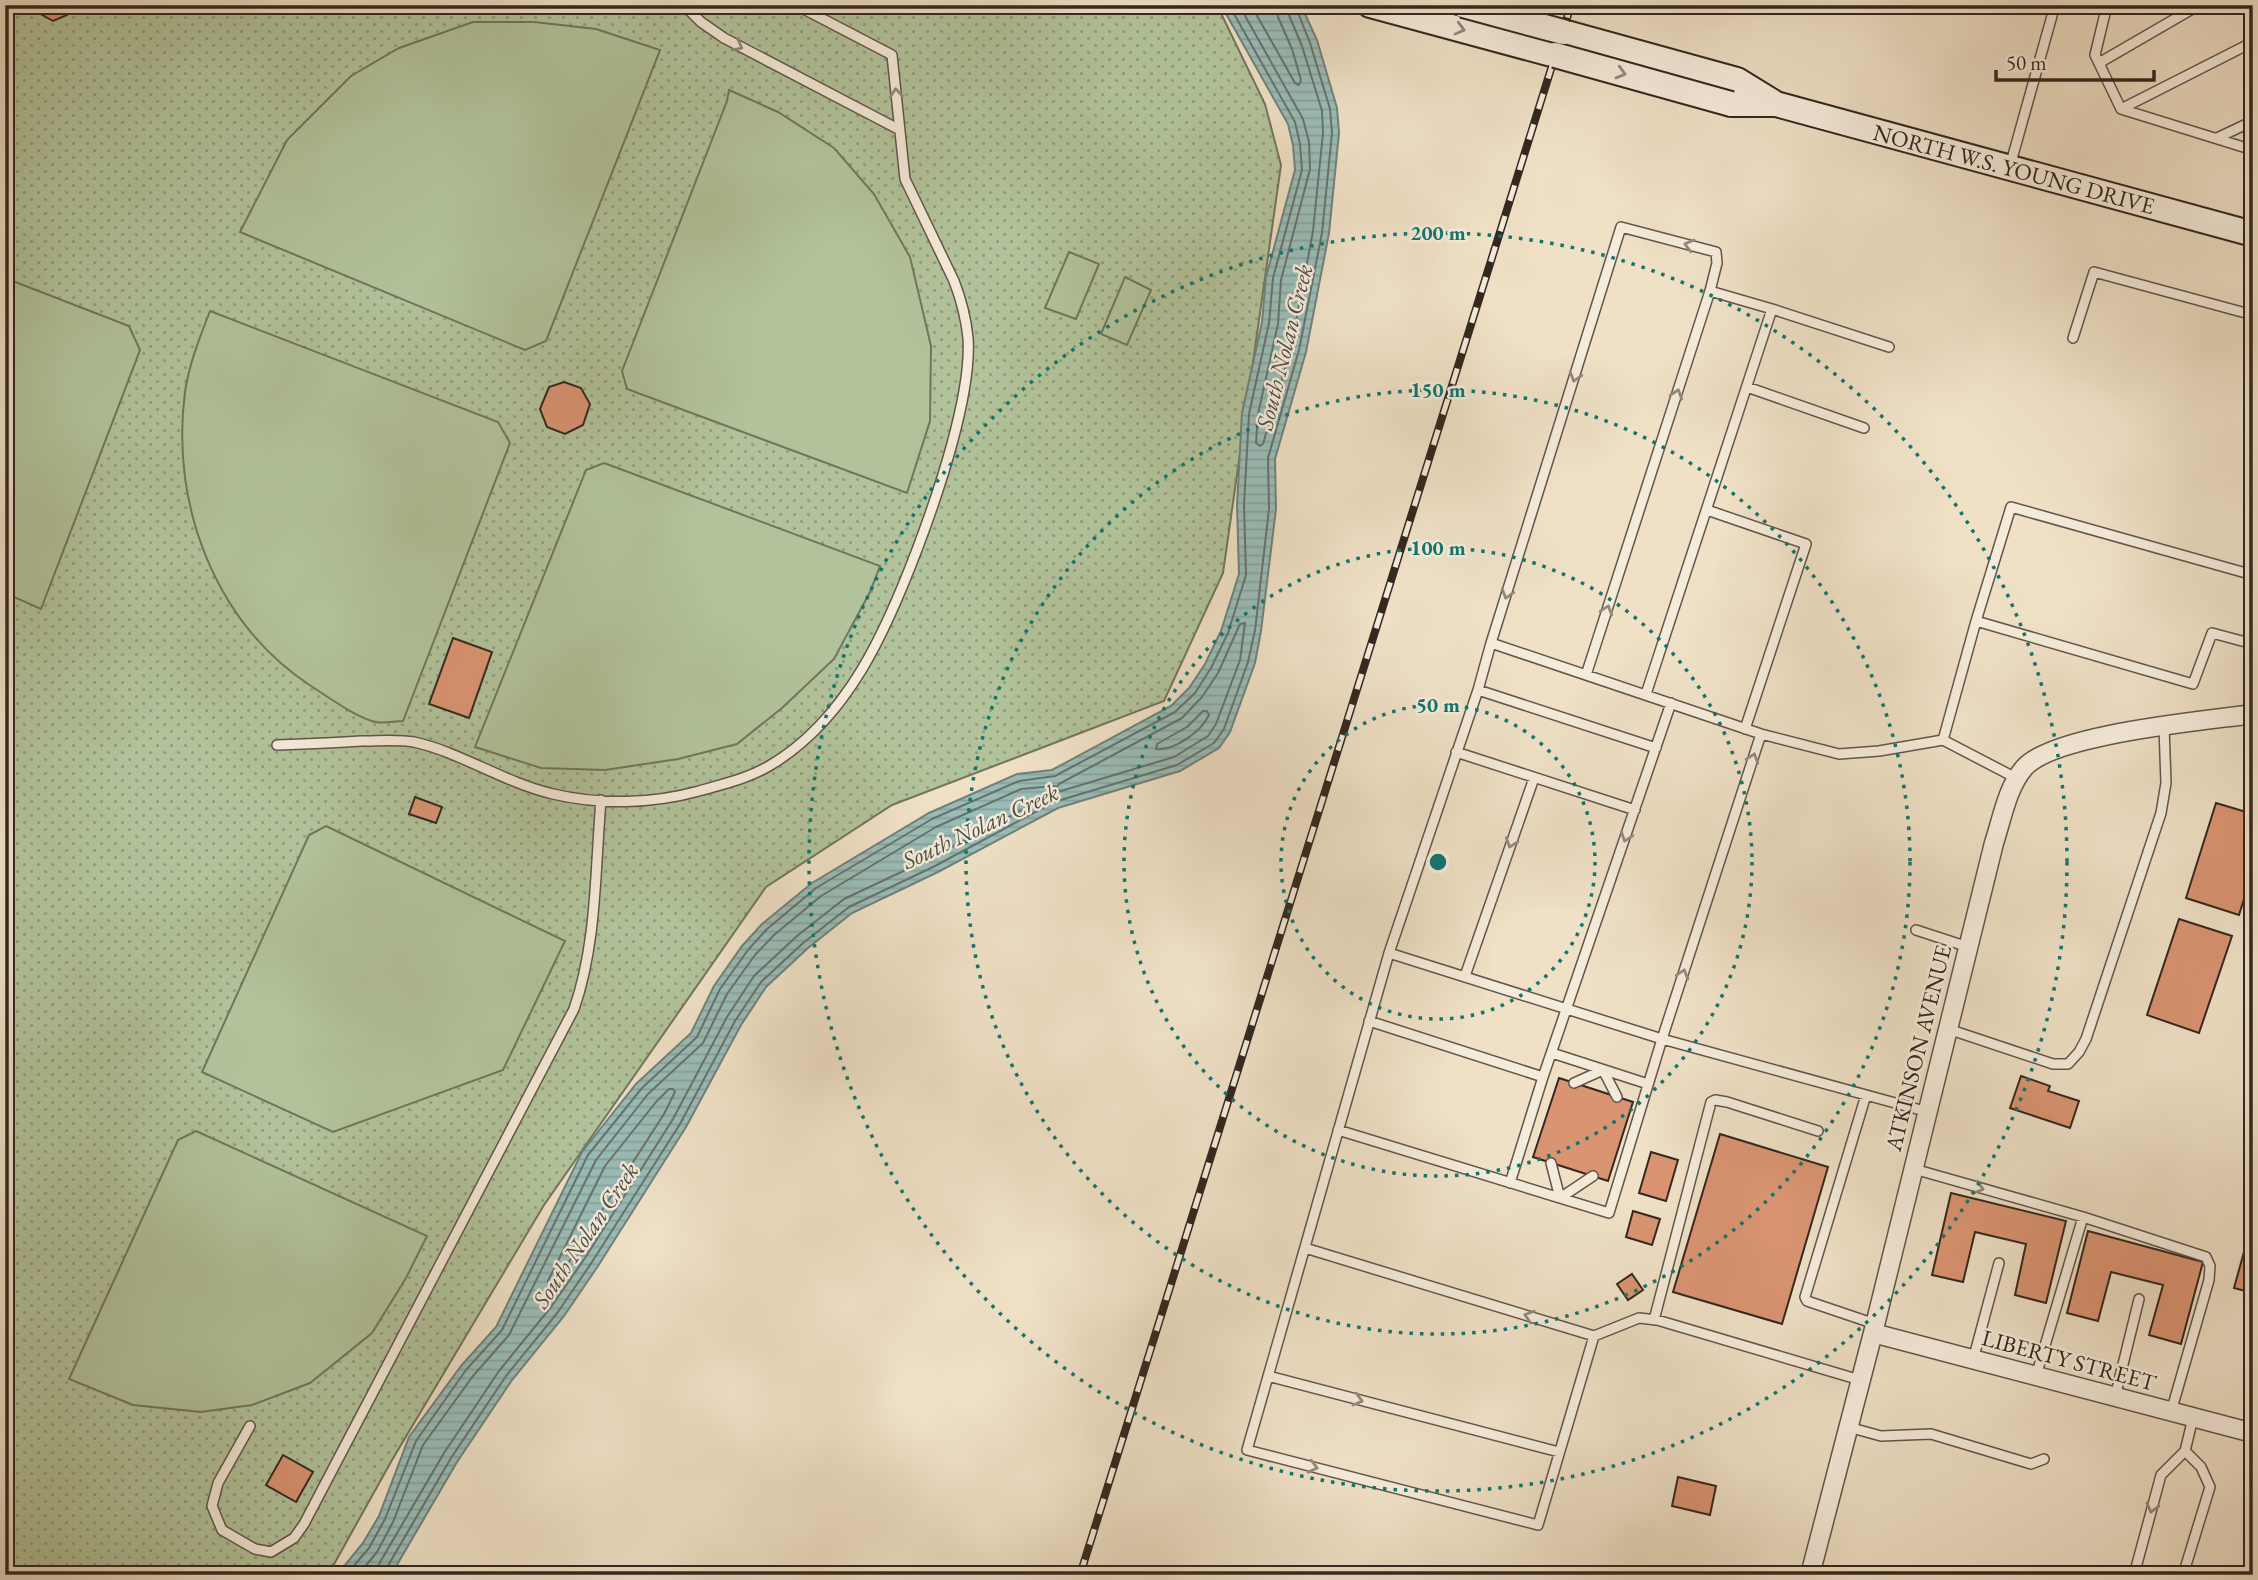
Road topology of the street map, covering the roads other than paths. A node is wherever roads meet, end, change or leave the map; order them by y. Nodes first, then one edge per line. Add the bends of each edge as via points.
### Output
1 (684, 5) edge
2 (796, 5) edge
3 (1370, 5) edge
4 (1463, 5) edge
5 (2055, 5) edge
6 (2107, 5) edge
7 (2199, 5) edge
8 (2253, 41) edge
9 (1559, 44) junction
10 (2099, 63) junction
11 (2121, 109) junction
12 (2253, 121) edge
13 (900, 130) junction
14 (2217, 138) junction
15 (2253, 149) edge
16 (2009, 168) junction
17 (2253, 234) edge
18 (1710, 291) junction
19 (1772, 309) junction
20 (2253, 315) edge
21 (2073, 338) dead end
22 (1889, 347) dead end
23 (1748, 387) junction
24 (1864, 428) dead end
25 (1707, 510) junction
26 (2253, 575) edge
27 (1976, 621) junction
28 (1492, 643) junction
29 (2253, 644) edge
30 (1586, 675) junction
31 (1478, 690) junction
32 (1646, 695) junction
33 (1671, 703) junction
34 (2253, 714) edge
35 (2164, 727) junction
36 (1745, 729) junction
37 (1761, 734) junction
38 (1943, 740) junction
39 (277, 745) dead end
40 (1656, 748) junction
41 (1456, 752) junction
42 (1534, 778) junction
43 (2017, 778) junction
44 (601, 800) junction
45 (1635, 810) junction
46 (1916, 930) dead end
47 (1968, 947) junction
48 (1389, 953) junction
49 (1465, 976) junction
50 (1568, 1008) junction
51 (1369, 1021) junction
52 (1948, 1029) junction
53 (1662, 1039) junction
54 (1552, 1053) junction
55 (1603, 1070) junction
56 (1543, 1077) junction
57 (1574, 1083) dead end
58 (1648, 1084) junction
59 (1866, 1095) junction
60 (1617, 1097) dead end
61 (1928, 1112) junction
62 (1338, 1129) junction
63 (1818, 1131) dead end
64 (1551, 1163) dead end
65 (1914, 1169) junction
66 (1593, 1176) dead end
67 (1510, 1183) junction
68 (1560, 1198) junction
69 (2083, 1217) junction
70 (1305, 1248) junction
71 (1999, 1263) dead end
72 (2139, 1299) dead end
73 (1654, 1320) junction
74 (1874, 1328) junction
75 (1594, 1336) junction
76 (1973, 1360) junction
77 (1268, 1376) junction
78 (2036, 1376) junction
79 (1860, 1380) junction
80 (2115, 1397) junction
81 (2171, 1412) junction
82 (2193, 1418) junction
83 (250, 1426) dead end
84 (1848, 1427) junction
85 (2253, 1433) edge
86 (2185, 1451) junction
87 (1559, 1452) junction
88 (2045, 1459) dead end
89 (1810, 1575) edge
90 (2134, 1575) edge
91 (2183, 1575) edge

1 -> 13 lane via 724,38
13 -> 2 lane via 892,55
3 -> 9 main road
4 - 9 main road, bridge
5 - 16 lane
6 - 10 lane via 2095,55
7 - 10 lane
8 - 11 lane
9 - 16 main road, NORTH W.S. YOUNG DRIVE
10 - 11 lane
11 - 14 lane
12 - 14 lane
13 - 44 lane via 905,179 960,299 968,355 946,461 889,618 872,654 840,700 801,741 768,766 687,794
14 - 15 lane
16 - 17 main road, NORTH W.S. YOUNG DRIVE
18 - 19 lane
18 -> 28 lane via 1716,252 1621,227
30 -> 18 lane
19 - 22 lane
19 - 23 lane
20 - 21 lane via 2094,272
23 - 24 lane
23 - 25 lane
25 - 32 lane
25 - 36 lane via 1806,544
26 - 27 lane via 2011,507
27 - 29 lane via 2193,684 2212,633
27 - 38 lane
28 - 30 lane
28 - 31 lane
30 - 32 lane
31 - 40 lane
31 - 41 lane
32 - 33 lane
33 - 36 lane
33 - 40 lane
34 - 35 street, ATKINSON AVENUE
35 - 43 street, ATKINSON AVENUE via 2094,737 2037,757
35 - 52 lane via 2166,783 2161,813 2079,1052 2068,1064 2053,1064
36 - 37 lane
37 - 38 lane via 1839,754
53 -> 37 lane
38 - 43 lane
39 - 44 lane via 414,742 530,787
40 - 45 lane
41 - 42 lane
41 - 48 lane
42 - 45 lane
42 -> 49 lane
43 - 47 street, ATKINSON AVENUE via 1994,844
44 - 83 lane via 590,944 574,1009 304,1524 294,1538 271,1552 255,1549 222,1530 212,1506 218,1483
45 -> 50 lane
46 - 47 lane
47 - 52 street, ATKINSON AVENUE
48 - 49 lane
48 - 51 lane
49 - 50 lane
50 - 53 lane
50 - 54 lane
51 - 56 lane
51 - 62 lane
52 - 61 street, ATKINSON AVENUE
53 - 58 lane
53 - 59 lane
54 - 55 lane
54 - 56 lane
55 - 57 lane
55 - 58 lane
55 - 60 lane
56 - 67 lane
58 - 68 lane via 1609,1213
59 - 61 lane
59 - 74 lane via 1805,1297 1816,1306
61 - 65 street, ATKINSON AVENUE
62 - 67 lane
62 - 70 lane
63 - 73 lane via 1727,1102 1711,1102
64 - 68 lane
65 -> 69 lane
65 - 74 street, ATKINSON AVENUE
66 - 68 lane
67 - 68 lane
69 - 78 lane
69 - 81 lane via 2206,1257 2209,1280
75 -> 70 lane
70 - 77 lane
71 - 76 lane
72 - 80 lane
73 - 75 lane via 1639,1318
73 - 79 lane
74 - 76 street, LIBERTY STREET
74 - 79 street, ATKINSON AVENUE
75 - 87 lane
76 - 78 street, LIBERTY STREET
77 -> 87 lane
77 -> 87 lane via 1247,1450 1538,1525
78 - 80 street, LIBERTY STREET
79 - 84 street, ATKINSON AVENUE
80 - 81 street, LIBERTY STREET
81 - 82 street, LIBERTY STREET
82 - 85 street, LIBERTY STREET
82 - 86 lane
84 - 88 lane via 1881,1436 1931,1434 2031,1464
84 - 89 street, ATKINSON AVENUE
86 -> 90 lane via 2161,1475
86 - 91 lane via 2201,1467 2210,1487

